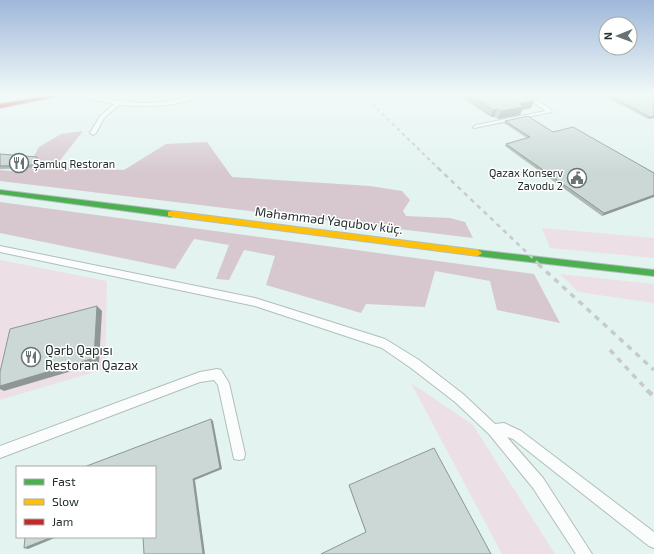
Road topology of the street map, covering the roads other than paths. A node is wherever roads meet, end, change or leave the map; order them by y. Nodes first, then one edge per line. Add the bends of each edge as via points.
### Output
1 (100, 120) edge
2 (513, 120) edge
3 (476, 128) dead end
4 (93, 133) dead end
5 (0, 192) edge
6 (0, 249) edge
7 (654, 274) edge
8 (493, 430) junction
9 (0, 452) edge
10 (239, 454) dead end
11 (654, 541) edge
12 (586, 554) edge

1 - 4 lane
2 - 3 lane
5 - 7 main road, Məhəmməd Yaqubov küç.
6 - 8 lane via 255,302 385,344 459,398
8 - 11 lane via 504,428 517,435
8 - 12 lane via 538,484
9 - 10 lane via 200,377 217,374 223,383

